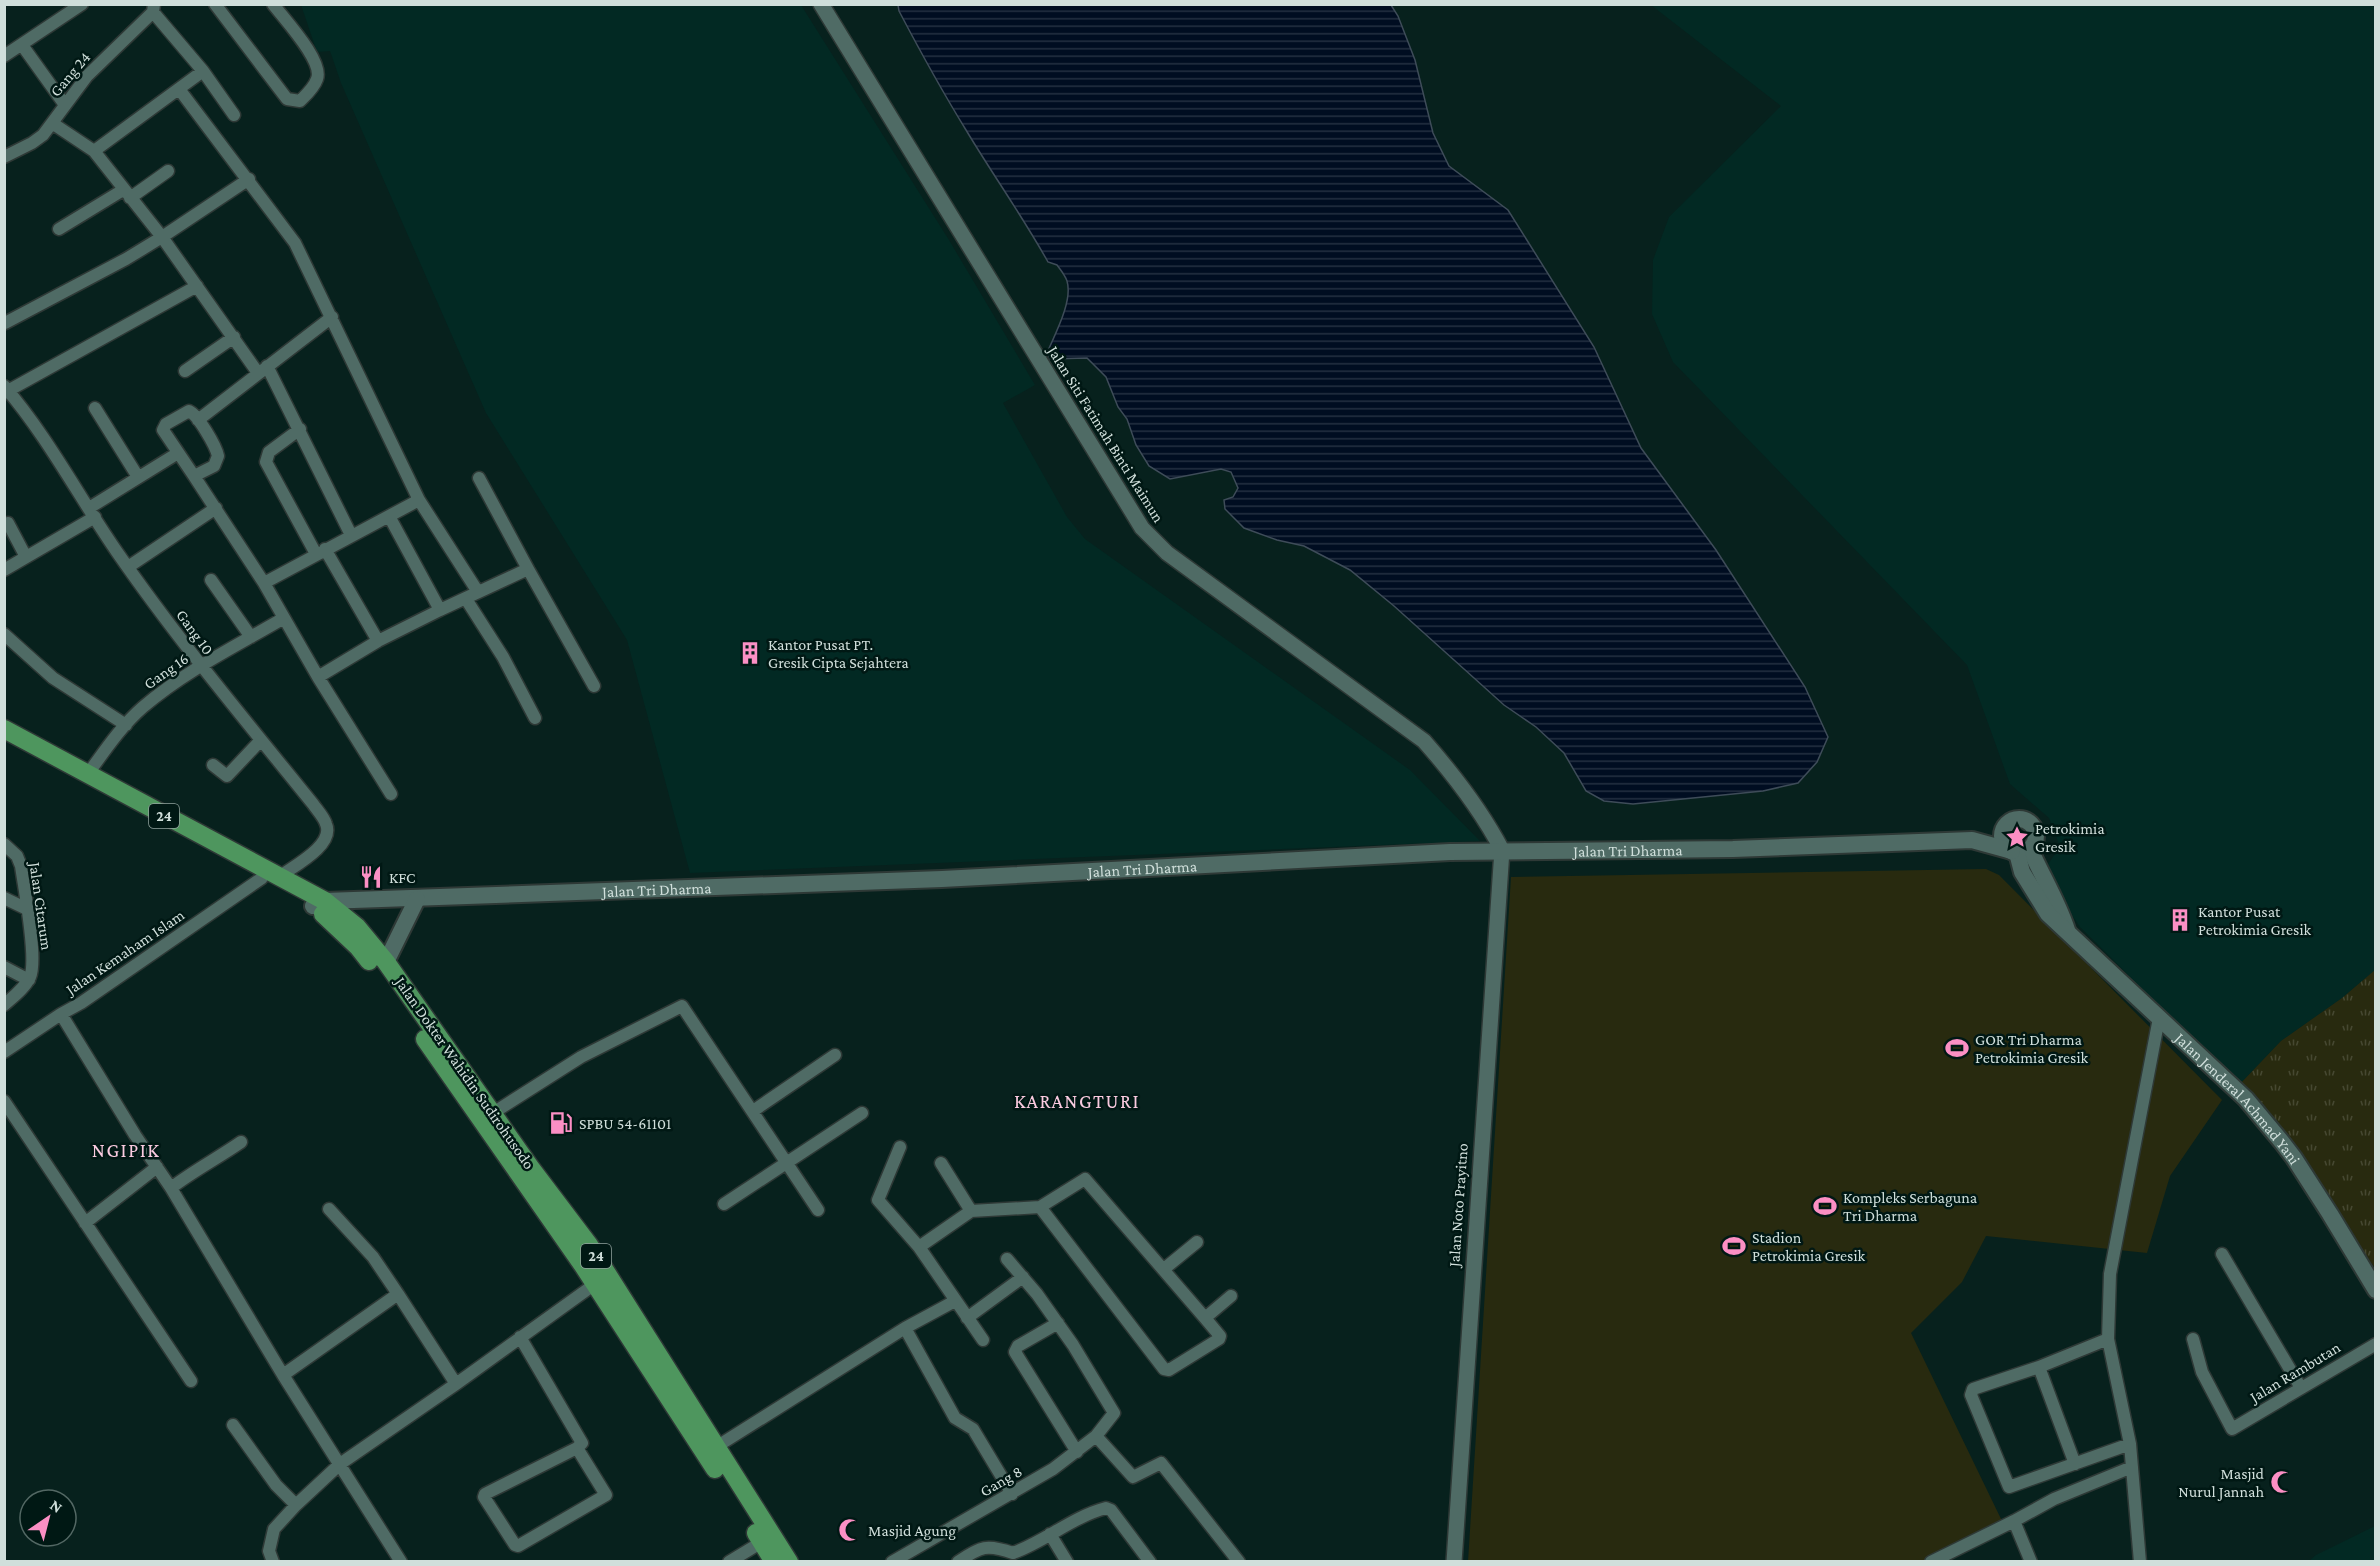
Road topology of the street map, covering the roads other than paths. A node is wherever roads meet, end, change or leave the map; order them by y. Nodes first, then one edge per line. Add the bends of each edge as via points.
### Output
1 (82, 4) edge
2 (215, 4) edge
3 (273, 4) edge
4 (821, 4) edge
5 (153, 7) edge
6 (22, 45) junction
7 (4, 56) edge
8 (203, 71) junction
9 (179, 89) junction
10 (65, 105) junction
11 (234, 115) dead end
12 (52, 123) junction
13 (94, 151) junction
14 (4, 157) edge
15 (168, 171) dead end
16 (249, 179) junction
17 (127, 194) junction
18 (59, 229) dead end
19 (162, 237) junction
20 (197, 286) junction
21 (332, 317) junction
22 (5, 323) edge
23 (234, 337) junction
24 (262, 369) junction
25 (185, 371) dead end
26 (6, 390) edge
27 (95, 408) dead end
28 (198, 420) junction
29 (300, 429) junction
30 (178, 453) junction
31 (194, 476) junction
32 (138, 477) junction
33 (479, 478) dead end
34 (419, 500) junction
35 (216, 508) junction
36 (92, 513) junction
37 (389, 516) junction
38 (8, 523) dead end
39 (351, 535) junction
40 (321, 551) junction
41 (26, 557) junction
42 (128, 567) junction
43 (528, 569) junction
44 (4, 570) edge
45 (211, 580) dead end
46 (264, 583) junction
47 (478, 592) junction
48 (466, 598) junction
49 (440, 610) junction
50 (284, 618) junction
51 (4, 634) edge
52 (251, 637) junction
53 (378, 641) junction
54 (200, 667) junction
55 (318, 676) junction
56 (594, 686) dead end
57 (535, 718) dead end
58 (126, 725) junction
59 (4, 729) edge
60 (261, 740) junction
61 (4, 743) edge
62 (213, 765) dead end
63 (87, 775) junction
64 (391, 794) dead end
65 (2006, 825) junction
66 (1972, 840) junction
67 (4, 844) edge
68 (1502, 850) junction
69 (2020, 851) junction
70 (271, 878) junction
71 (4, 898) edge
72 (417, 899) junction
73 (319, 904) junction
74 (27, 909) junction
75 (383, 967) junction
76 (4, 968) edge
77 (29, 980) junction
78 (4, 1005) edge
79 (61, 1014) junction
80 (2159, 1018) junction
81 (4, 1052) edge
82 (835, 1055) dead end
83 (4, 1101) edge
84 (753, 1111) junction
85 (493, 1113) junction
86 (862, 1113) dead end
87 (241, 1142) dead end
88 (900, 1147) dead end
89 (787, 1162) junction
90 (941, 1163) dead end
91 (157, 1167) junction
92 (171, 1188) junction
93 (724, 1204) dead end
94 (1040, 1207) junction
95 (329, 1209) dead end
96 (818, 1210) dead end
97 (971, 1211) junction
98 (85, 1223) junction
99 (1197, 1242) dead end
100 (918, 1247) junction
101 (2222, 1254) dead end
102 (1006, 1259) dead end
103 (1164, 1269) junction
104 (1023, 1278) junction
105 (596, 1284) junction
106 (2376, 1290) edge
107 (398, 1294) junction
108 (1231, 1296) dead end
109 (955, 1301) junction
110 (967, 1318) junction
111 (1205, 1318) junction
112 (1058, 1323) junction
113 (904, 1328) junction
114 (520, 1337) junction
115 (2108, 1339) junction
116 (2193, 1339) dead end
117 (983, 1340) dead end
118 (2376, 1344) edge
119 (2039, 1367) junction
120 (283, 1375) junction
121 (191, 1381) dead end
122 (456, 1384) junction
123 (2301, 1388) junction
124 (233, 1425) dead end
125 (1096, 1436) junction
126 (2130, 1444) junction
127 (716, 1447) junction
128 (577, 1448) junction
129 (1077, 1452) junction
130 (340, 1464) junction
131 (2075, 1464) junction
132 (2132, 1467) junction
133 (1012, 1494) junction
134 (296, 1505) junction
135 (2014, 1521) junction
136 (1050, 1534) junction
137 (762, 1542) junction
138 (1016, 1558) edge
139 (273, 1562) edge
140 (401, 1562) edge
141 (729, 1562) edge
142 (774, 1562) edge
143 (789, 1562) edge
144 (892, 1562) edge
145 (958, 1562) edge
146 (1067, 1562) edge
147 (1150, 1562) edge
148 (1239, 1562) edge
149 (1454, 1562) edge
150 (1931, 1562) edge
151 (2031, 1562) edge
152 (2140, 1562) edge

1 - 6 street
2 - 3 street via 287,99 300,101 319,77 317,67
4 - 68 street, Jalan Siti Fatimah Binti Maimun via 1148,535 1167,553 1424,741 1456,777
5 - 8 street
5 - 10 street, Gang 24 via 87,76
6 - 7 street
6 - 10 street
8 - 9 street
8 - 11 street
9 - 13 street
9 - 16 street
10 - 12 street, Gang 24
12 - 13 street
12 - 14 street, Gang 24 via 32,143
13 - 17 street
15 - 17 street
16 - 19 street
16 - 21 street via 295,243
17 - 18 street
17 - 19 street
19 - 20 street
19 - 22 street
20 - 23 street
20 - 26 street
21 - 24 street
21 - 34 street
23 - 24 street
23 - 25 street
24 - 28 street
24 - 29 street
26 - 36 street, Gang 10 via 57,456
27 - 32 street
28 - 30 street via 189,411 164,425 164,432
28 - 31 street via 218,456 214,466
29 - 39 street
29 - 40 street via 269,452 266,462
30 - 31 street
30 - 32 street
31 - 35 street
32 - 36 street
33 - 43 street
34 - 37 street
34 - 47 street
35 - 42 street
35 - 46 street
36 - 41 street
36 - 42 street, Gang 10
37 - 39 street
37 - 49 street
38 - 41 street
39 - 40 street
40 - 46 street
40 - 53 street
41 - 44 street
42 - 54 street, Gang 10
43 - 47 street
43 - 56 street
45 - 52 street
46 - 50 street
47 - 48 street
48 - 49 street
48 - 57 street
49 - 53 street
50 - 52 street, Gang 16
50 - 55 street
51 - 58 street via 53,678
52 - 54 street, Gang 16
53 - 55 street
54 - 58 street, Gang 16 via 141,708
54 - 60 street, Gang 10
55 - 64 street
58 - 63 street, Gang 16
59 - 63 highway, Jalan Dokter Wahidin Sudirohusodo / 24
60 - 62 street via 226,776
60 - 70 street, Gang 10 via 313,804 328,832 324,844
61 - 70 highway, Jalan Dokter Wahidin Sudirohusodo / 24
63 - 70 highway, Jalan Dokter Wahidin Sudirohusodo / 24
65 - 66 main road, Jalan Tri Dharma
65 - 69 main road via 2002,834 2005,844
65 - 69 main road via 2014,819 2033,825 2036,839
66 - 68 main road, Jalan Tri Dharma via 1733,849
66 - 69 main road, Jalan Tri Dharma
67 - 74 street, Jalan Citarum via 21,866
68 - 72 main road, Jalan Tri Dharma via 942,879
68 - 149 street, Jalan Noto Prayitno
69 - 80 main road, Jalan Jenderal Achmad Yani via 2061,910 2068,933
70 - 73 highway, Jalan Dokter Wahidin Sudirohusodo / 24
70 - 79 street, Jalan Kemaham Islam
71 - 74 street
72 - 73 main road, Jalan Tri Dharma
72 - 75 main road
73 - 75 highway, Jalan Dokter Wahidin Sudirohusodo / 24 via 358,947
74 - 77 street, Jalan Citarum via 32,968
75 - 85 highway, Jalan Dokter Wahidin Sudirohusodo / 24
75 - 105 highway, Jalan Dokter Wahidin Sudirohusodo / 24
76 - 77 street
77 - 78 street
79 - 81 street, Jalan Kemaham Islam
79 - 91 street
80 - 106 main road, Jalan Jenderal Achmad Yani via 2246,1099 2294,1158
80 - 115 street via 2110,1274
82 - 84 street
83 - 98 street
84 - 85 street via 685,1007 680,1006 581,1058
84 - 89 street
85 - 127 highway, Jalan Dokter Wahidin Sudirohusodo / 24 via 589,1245
86 - 89 street
87 - 92 street
88 - 100 street via 878,1198
89 - 93 street
89 - 96 street
90 - 97 street
91 - 92 street
91 - 98 street
92 - 120 street
94 - 97 street
94 - 103 street via 1085,1179
94 - 111 street via 1164,1370 1219,1339
95 - 107 street via 373,1257
97 - 100 street
98 - 121 street
99 - 103 street
100 - 109 street
101 - 123 street
102 - 104 street
103 - 111 street
104 - 110 street
104 - 112 street
105 - 114 street
105 - 137 highway, Jalan Dokter Wahidin Sudirohusodo / 24
107 - 120 street
107 - 122 street
108 - 111 street
109 - 110 street
109 - 113 street
110 - 117 street
112 - 125 street, Gang 8 via 1114,1412
112 - 129 street via 1018,1346 1015,1352
113 - 127 street
113 - 133 street via 955,1418 972,1429
114 - 122 street
114 - 128 street via 582,1441
115 - 119 street
115 - 126 street
116 - 123 street, Jalan Rambutan via 2202,1372 2232,1429
118 - 123 street, Jalan Rambutan
119 - 131 street
119 - 131 street via 1973,1389 1971,1395 2008,1486
120 - 130 street
122 - 130 street
124 - 134 street via 276,1485
125 - 129 street, Gang 8
125 - 148 street via 1133,1476 1161,1463
126 - 131 street
126 - 132 street
127 - 143 highway, Jalan Dokter Wahidin Sudirohusodo / 24
128 - 128 street via 485,1494 515,1545 606,1495
129 - 133 street, Gang 8
130 - 134 street
130 - 140 street
132 - 135 street via 2054,1499
132 - 152 street
133 - 144 street, Gang 8
134 - 139 street via 274,1529 269,1551
135 - 150 street
135 - 151 street
136 - 138 street
136 - 146 street
136 - 147 street via 1087,1513 1106,1508
137 - 141 street
137 - 142 highway, Jalan Dokter Wahidin Sudirohusodo / 24
138 - 145 street via 992,1546

